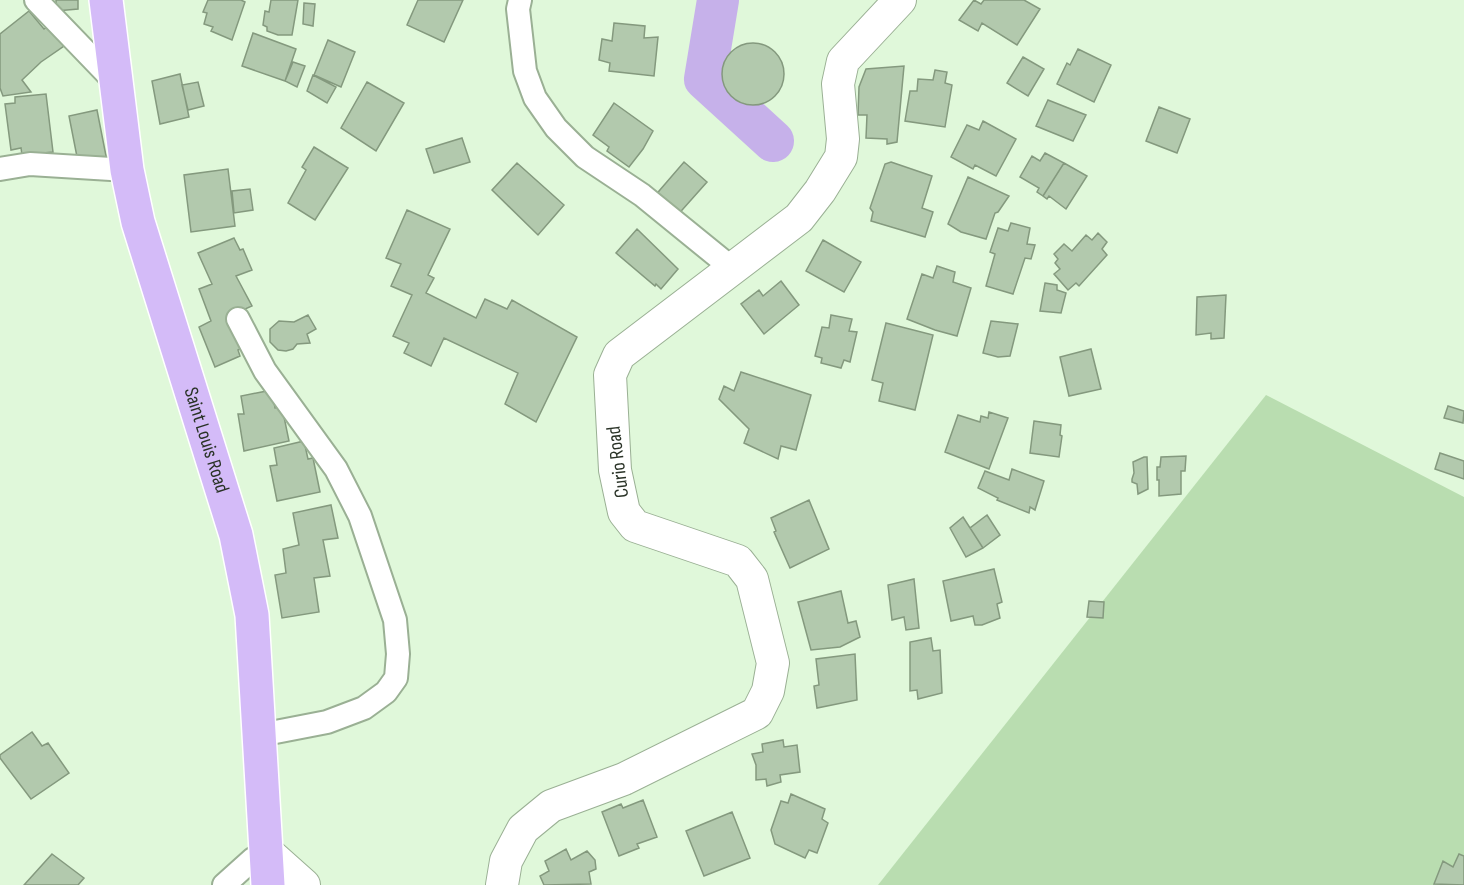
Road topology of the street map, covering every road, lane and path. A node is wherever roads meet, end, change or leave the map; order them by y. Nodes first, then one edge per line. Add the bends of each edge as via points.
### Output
1 (36, 0) edge
2 (106, 0) edge
3 (520, 0) edge
4 (900, 0) edge
5 (116, 83) junction
6 (0, 169) edge
7 (127, 170) junction
8 (733, 269) junction
9 (238, 319) dead end
10 (260, 735) junction
11 (267, 852) junction
12 (224, 885) edge
13 (268, 885) edge
14 (304, 885) edge
15 (502, 885) edge

1 - 5 street
2 - 5 main road, Saint Louis Road
3 - 8 street via 525,71 535,98 556,129 585,157 642,195
4 - 8 main road, Curio Road via 843,61 838,84 841,157 820,191 799,218
5 - 7 main road, Saint Louis Road
6 - 7 street via 30,165
7 - 10 main road, Saint Louis Road via 138,222 236,535 252,615
8 - 15 main road, Curio Road via 619,355 610,375 615,470 624,512 635,526 738,561 752,579 773,663 768,691 757,713 624,779 551,806 523,829 506,861
9 - 10 street via 265,370 336,469 360,516 395,620 398,654 396,678 386,692 364,708 327,722
10 - 11 main road, Saint Louis Road
11 - 12 street
11 - 13 main road, Saint Louis Road
11 - 14 main road

